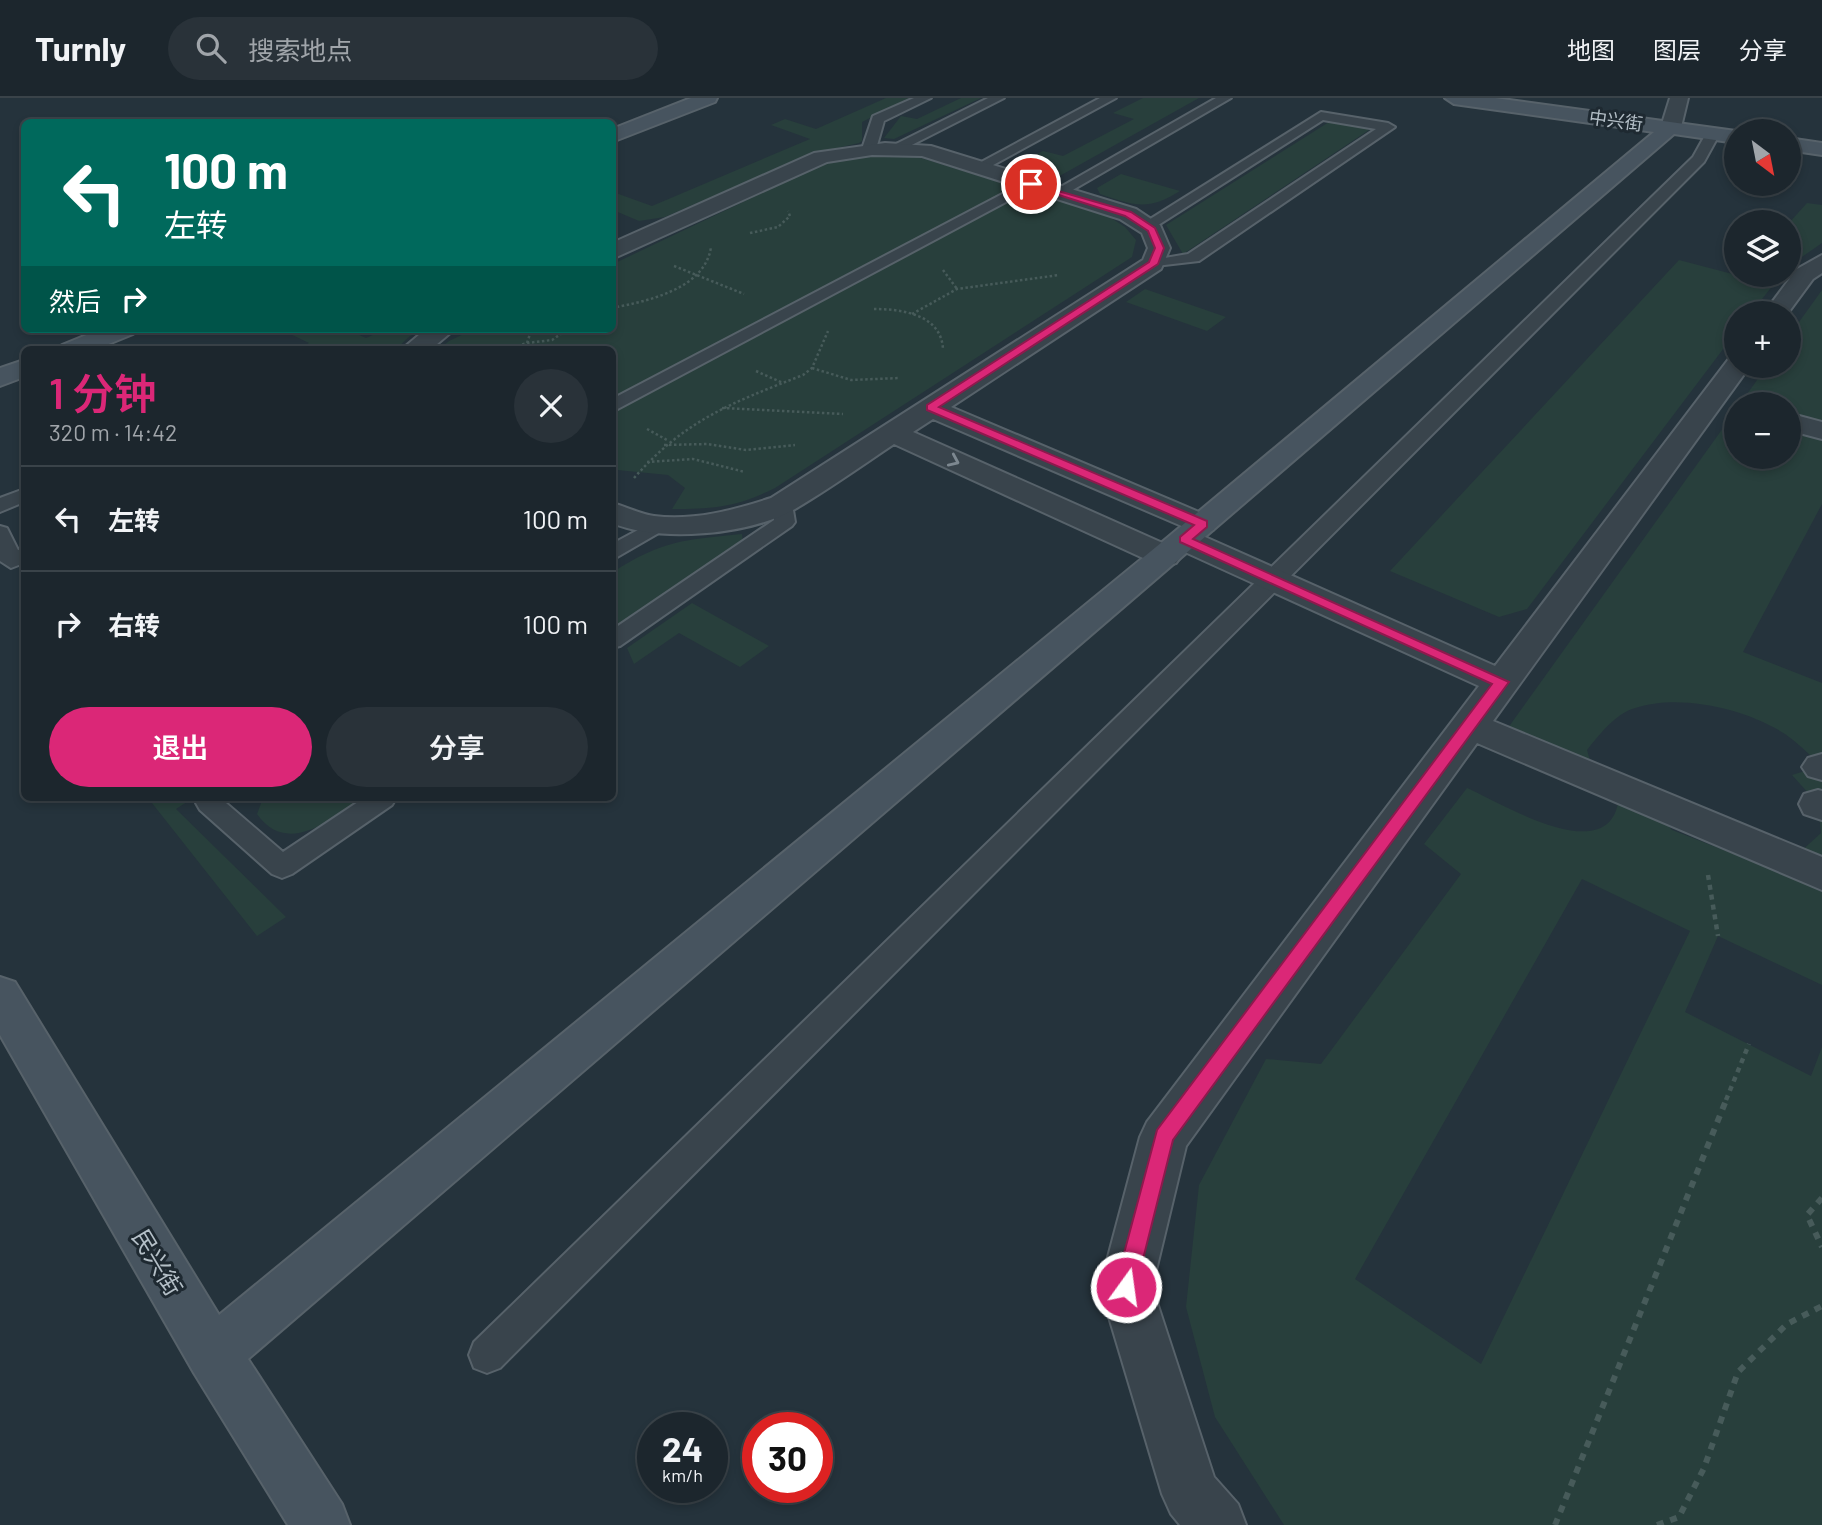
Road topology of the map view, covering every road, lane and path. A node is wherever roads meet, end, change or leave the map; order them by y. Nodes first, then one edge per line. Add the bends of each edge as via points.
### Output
1 (708, 98) edge
2 (925, 98) edge
3 (998, 98) edge
4 (1110, 98) edge
5 (1225, 98) edge
6 (1454, 98) edge
7 (1675, 112) edge
8 (616, 134) edge
9 (1724, 135) edge
10 (1801, 146) edge
11 (895, 148) junction
12 (869, 149) junction
13 (1822, 149) edge
14 (979, 167) junction
15 (1031, 184) junction
16 (1059, 192) junction
17 (784, 204) dead end
18 (1147, 226) junction
19 (742, 234) dead end
20 (716, 240) dead end
21 (618, 244) edge
22 (1822, 262) edge
23 (1153, 264) junction
24 (1069, 272) dead end
25 (698, 276) junction
26 (1785, 301) edge
27 (616, 307) edge
28 (872, 309) dead end
29 (789, 312) junction
30 (912, 314) junction
31 (831, 324) dead end
32 (114, 333) edge
33 (437, 333) edge
34 (528, 333) edge
35 (563, 333) edge
36 (527, 343) junction
37 (81, 346) edge
38 (419, 346) edge
39 (517, 346) edge
40 (943, 353) dead end
41 (812, 368) junction
42 (21, 370) edge
43 (908, 376) dead end
44 (0, 378) edge
45 (1724, 402) edge
46 (616, 405) edge
47 (931, 408) junction
48 (717, 409) junction
49 (854, 413) dead end
50 (1801, 425) edge
51 (1822, 431) edge
52 (892, 433) junction
53 (804, 444) dead end
54 (663, 445) junction
55 (647, 462) junction
56 (751, 473) dead end
57 (629, 484) dead end
58 (21, 496) edge
59 (782, 504) junction
60 (0, 506) edge
61 (616, 514) edge
62 (662, 523) junction
63 (0, 532) edge
64 (1184, 540) junction
65 (616, 552) edge
66 (21, 556) edge
67 (1274, 580) junction
68 (616, 637) edge
69 (1501, 682) junction
70 (1469, 726) junction
71 (212, 801) edge
72 (379, 801) edge
73 (1822, 874) edge
74 (0, 995) edge
75 (1749, 1044) dead end
76 (1822, 1198) edge
77 (1822, 1247) edge
78 (1822, 1306) edge
79 (212, 1354) junction
80 (487, 1355) dead end
81 (321, 1525) edge
82 (1217, 1525) edge
83 (1555, 1525) edge
84 (1657, 1525) edge

1 - 8 street
2 - 12 lane via 878,119
3 - 11 lane
4 - 14 lane
5 - 16 lane
6 - 7 street, 中兴街
7 - 9 street, 中兴街
7 - 64 street
9 - 67 lane
10 - 13 street
11 - 12 street
11 - 14 street via 925,150
12 - 21 street via 821,157 651,234
14 - 15 street
15 - 16 street
15 - 29 lane
16 - 18 street via 1128,214
17 - 19 path via 790,216 787,222
18 - 23 street via 1159,248
18 - 23 lane via 1321,116 1388,127 1193,258
20 - 25 path via 706,268
21 - 25 path
22 - 26 street via 1805,274
23 - 47 street
24 - 30 path via 957,289
25 - 27 path
25 - 29 path
28 - 30 path
29 - 46 lane
30 - 40 path via 940,331
31 - 41 path
32 - 37 street
33 - 38 street
34 - 36 path
35 - 36 path via 552,340
36 - 39 path
41 - 43 path via 851,380
41 - 48 path
42 - 44 street
45 - 69 street
47 - 52 street
47 - 64 street
48 - 49 path
48 - 54 path via 681,428
50 - 51 street
52 - 59 street
52 -> 64 street
53 - 54 path via 746,450 707,444
54 - 55 path
55 - 56 path via 693,459
55 - 57 path
58 - 60 lane
59 - 62 street via 736,520
59 - 68 lane via 785,522
61 - 62 street via 628,520
62 - 65 lane
63 - 66 lane via 11,561
64 - 67 street
64 - 79 street
67 - 69 street
67 - 80 lane
69 - 70 street
70 - 73 street
70 - 82 street via 1164,1137 1126,1287 1191,1494
71 - 72 lane via 282,867
74 - 79 street, 民兴街
75 - 83 path
76 - 77 path via 1807,1216
78 - 84 path via 1787,1325 1738,1373 1704,1468 1679,1517
79 - 81 street, 民兴街

